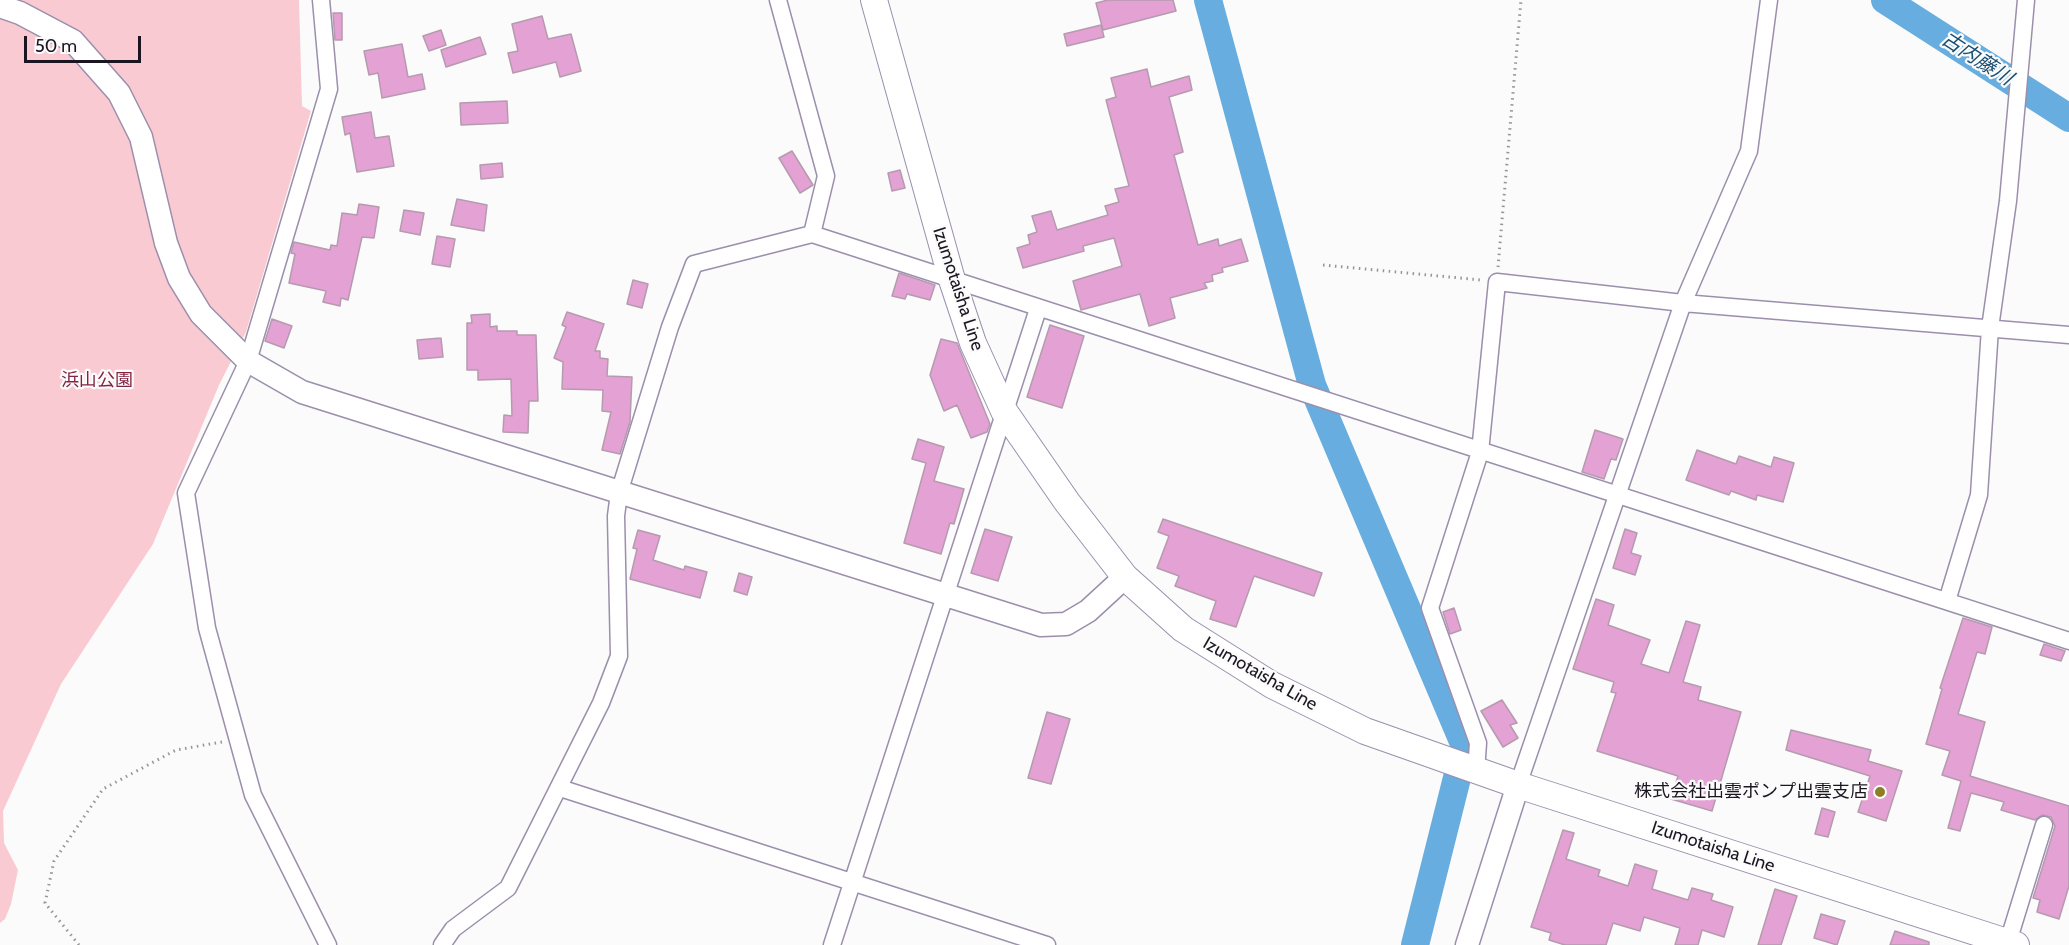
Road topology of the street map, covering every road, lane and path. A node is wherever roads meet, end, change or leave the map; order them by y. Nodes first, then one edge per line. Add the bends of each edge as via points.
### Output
1 (321, 0) edge
2 (778, 0) edge
3 (874, 0) edge
4 (1521, 0) edge
5 (1768, 0) edge
6 (2026, 0) edge
7 (0, 6) edge
8 (812, 234) junction
9 (1323, 265) dead end
10 (952, 279) junction
11 (1497, 282) junction
12 (1683, 303) junction
13 (1038, 309) junction
14 (1989, 328) junction
15 (2069, 335) edge
16 (248, 361) junction
17 (1004, 411) junction
18 (1480, 452) junction
19 (620, 493) junction
20 (1619, 496) junction
21 (1125, 577) junction
22 (945, 596) junction
23 (1947, 601) junction
24 (2069, 641) edge
25 (238, 739) junction
26 (1474, 770) junction
27 (1518, 784) junction
28 (560, 788) junction
29 (2044, 825) dead end
30 (852, 882) junction
31 (2012, 944) edge
32 (78, 945) edge
33 (328, 945) edge
34 (442, 945) edge
35 (832, 945) edge
36 (1047, 945) edge
37 (1467, 945) edge

1 - 16 street via 329,89
2 - 8 street via 826,176
3 - 10 main road, Izumotaisha Line
4 - 11 path
5 - 12 street via 1749,151
6 - 14 street via 2008,201
7 - 16 street via 73,41 119,93 141,137 166,243 179,278 201,314
8 - 10 street
8 - 19 street via 694,264 670,327
9 - 11 path
10 - 13 street
10 - 17 main road, Izumotaisha Line via 973,343
11 - 12 street
11 - 18 street
12 - 14 street
12 - 20 street
13 - 17 street
13 - 18 street
14 - 15 street
14 - 23 street via 1980,495
16 - 19 street via 302,393
16 - 25 street via 186,493 207,628
17 - 21 main road, Izumotaisha Line
17 - 22 street
18 - 20 street
18 - 26 street via 1430,608 1478,743
19 - 22 street
19 - 28 street via 616,516 619,656
20 - 23 street
20 - 27 street
21 - 22 street via 1088,611 1065,624 1041,625
21 - 26 main road, Izumotaisha Line via 1183,629 1272,685 1365,731
22 - 30 street
23 - 24 street
25 - 32 path via 176,750 103,789 54,861 45,903
25 - 33 street via 253,795
26 - 27 main road, Izumotaisha Line
27 - 31 main road, Izumotaisha Line
27 - 37 street
28 - 30 street
28 - 34 street via 508,888 453,929
29 - 31 street
30 - 35 street
30 - 36 street

